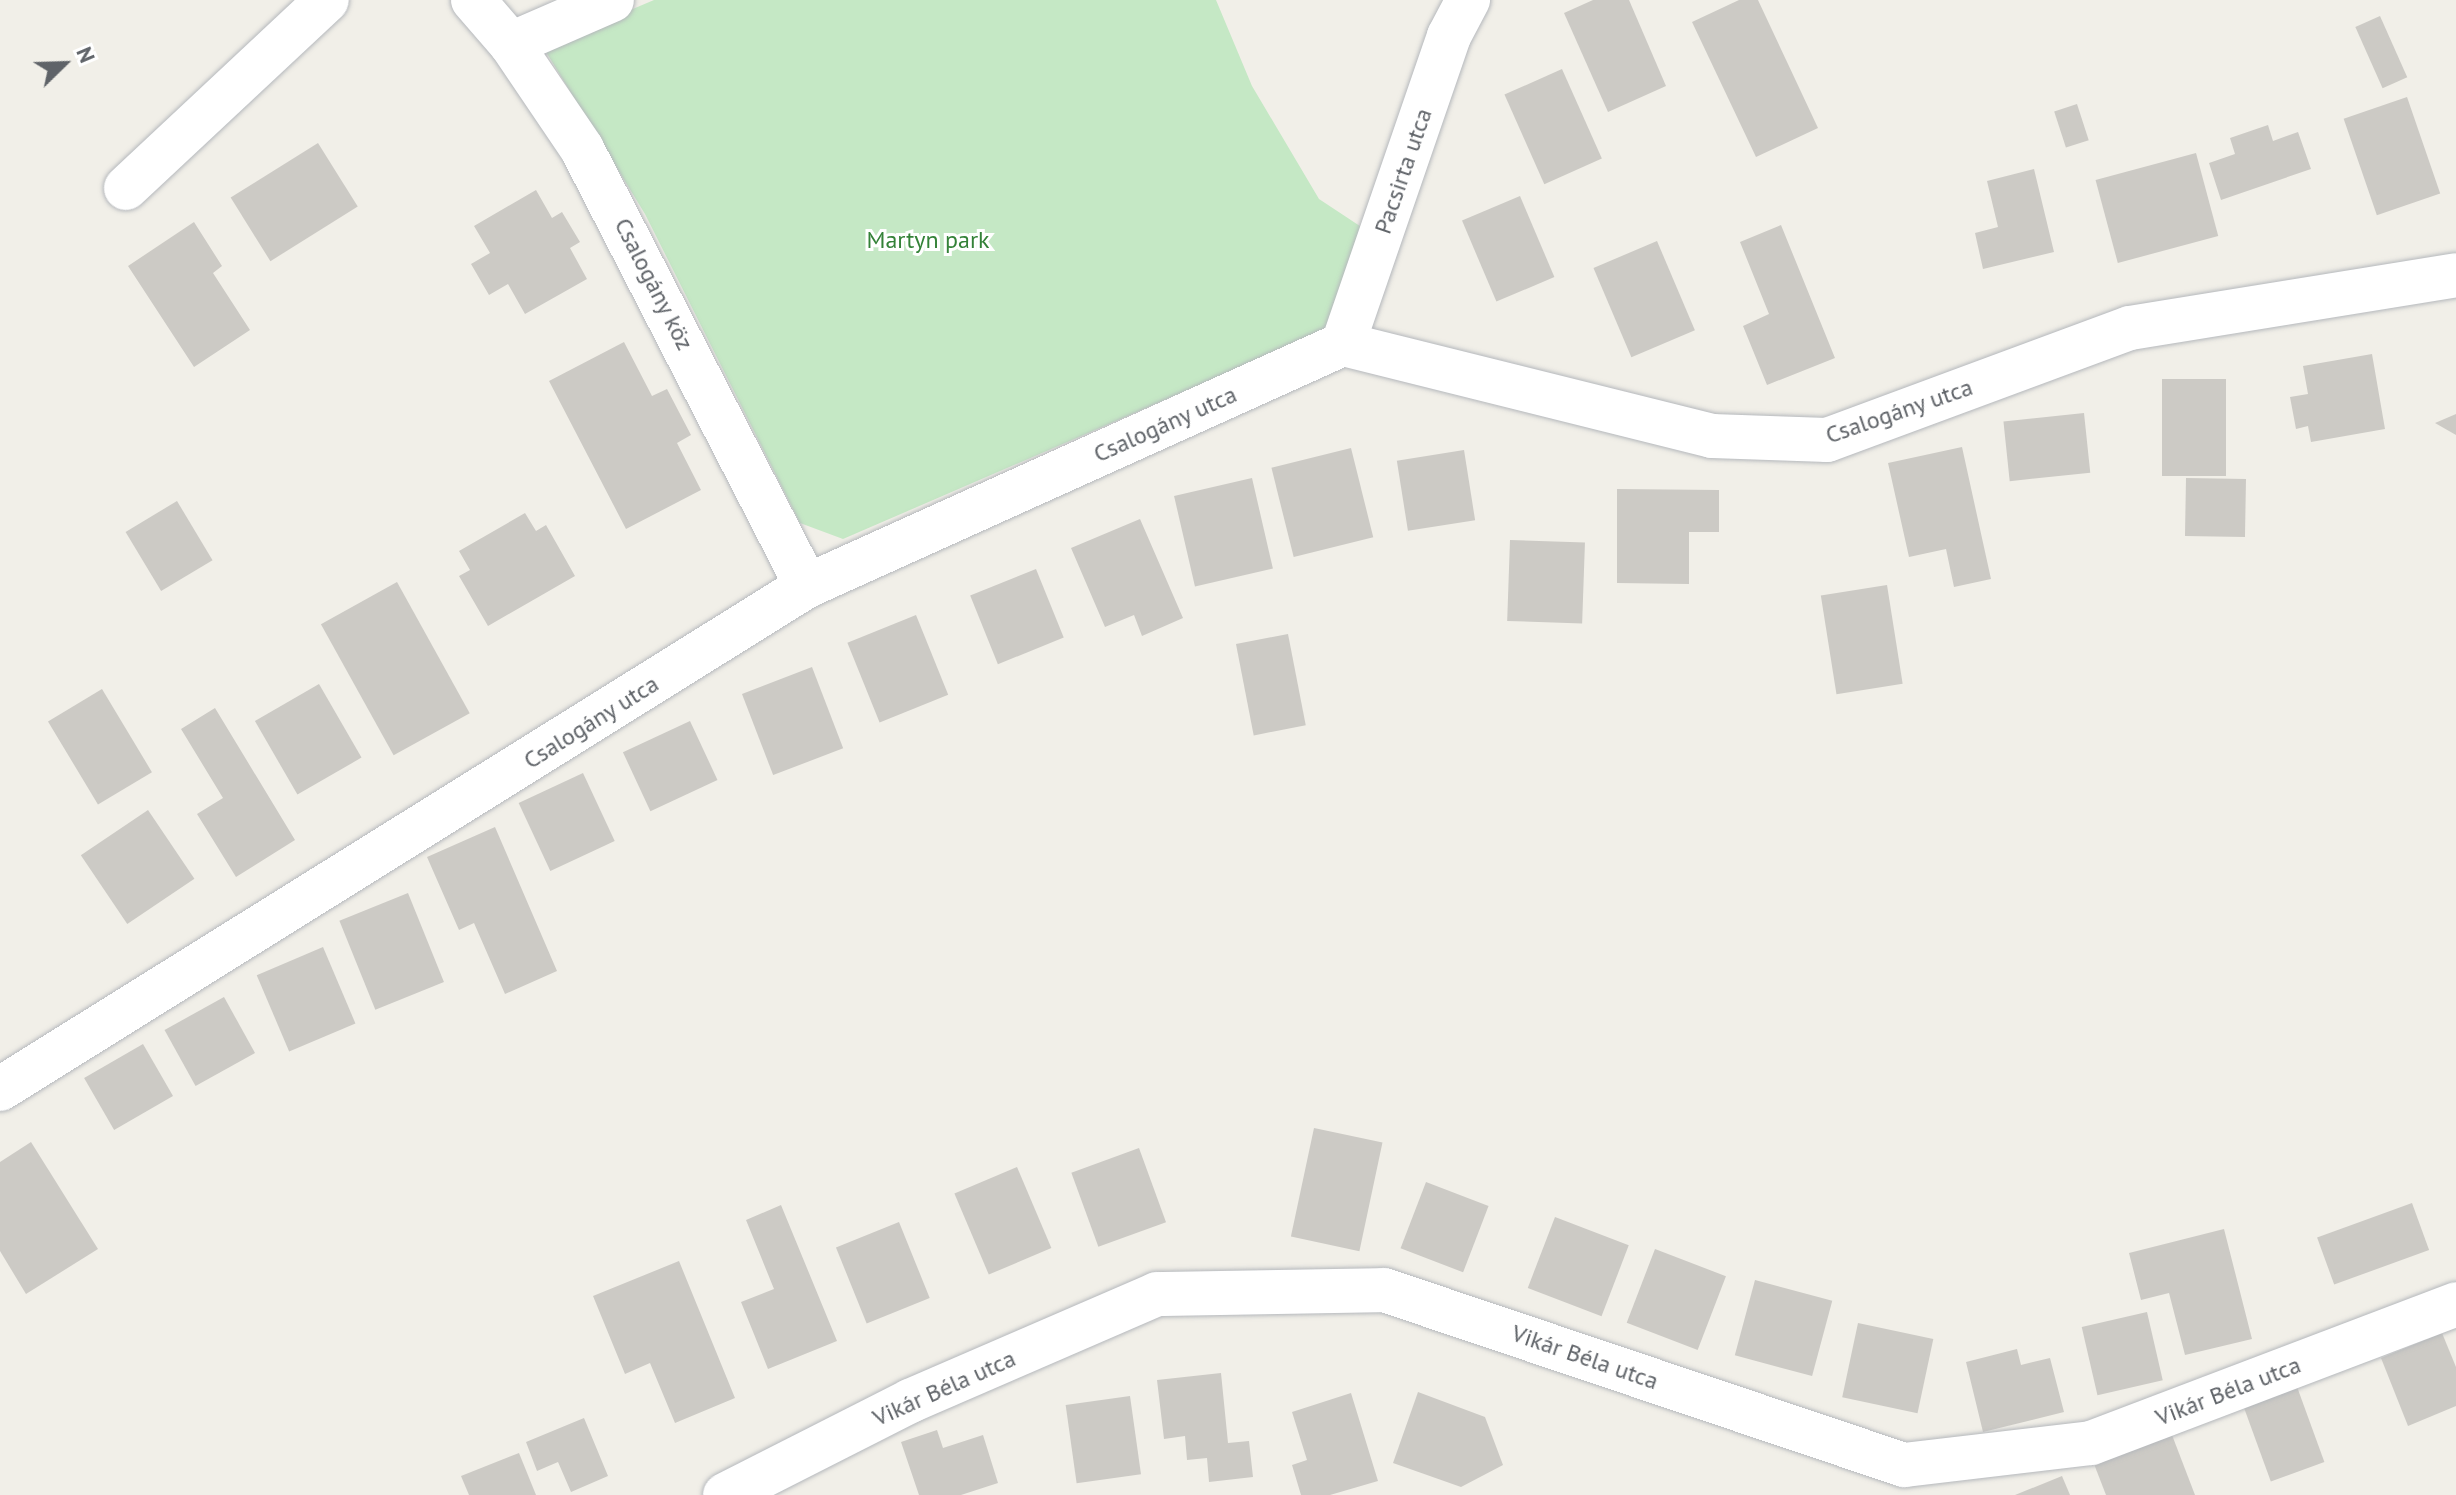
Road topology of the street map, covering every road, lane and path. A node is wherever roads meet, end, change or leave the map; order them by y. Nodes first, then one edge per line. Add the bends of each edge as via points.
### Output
1 (327, 0) edge
2 (473, 0) edge
3 (612, 0) edge
4 (1468, 0) edge
5 (511, 44) junction
6 (126, 188) dead end
7 (2456, 275) edge
8 (1343, 344) junction
9 (807, 586) junction
10 (0, 1089) edge
11 (2456, 1304) edge
12 (1896, 1480) edge
13 (725, 1495) edge

1 - 6 street
2 - 5 street, Csalogány köz
3 - 5 street
4 - 8 street, Pacsirta utca via 1449,36
5 - 9 street, Csalogány köz via 582,149 641,255
7 - 8 street, Csalogány utca via 2130,328 1827,440 1712,436
8 - 9 street, Csalogány utca
9 - 10 street, Csalogány utca
11 - 12 street, Vikár Béla utca via 2091,1443
12 - 13 street, Vikár Béla utca via 1384,1290 1157,1294 910,1401

